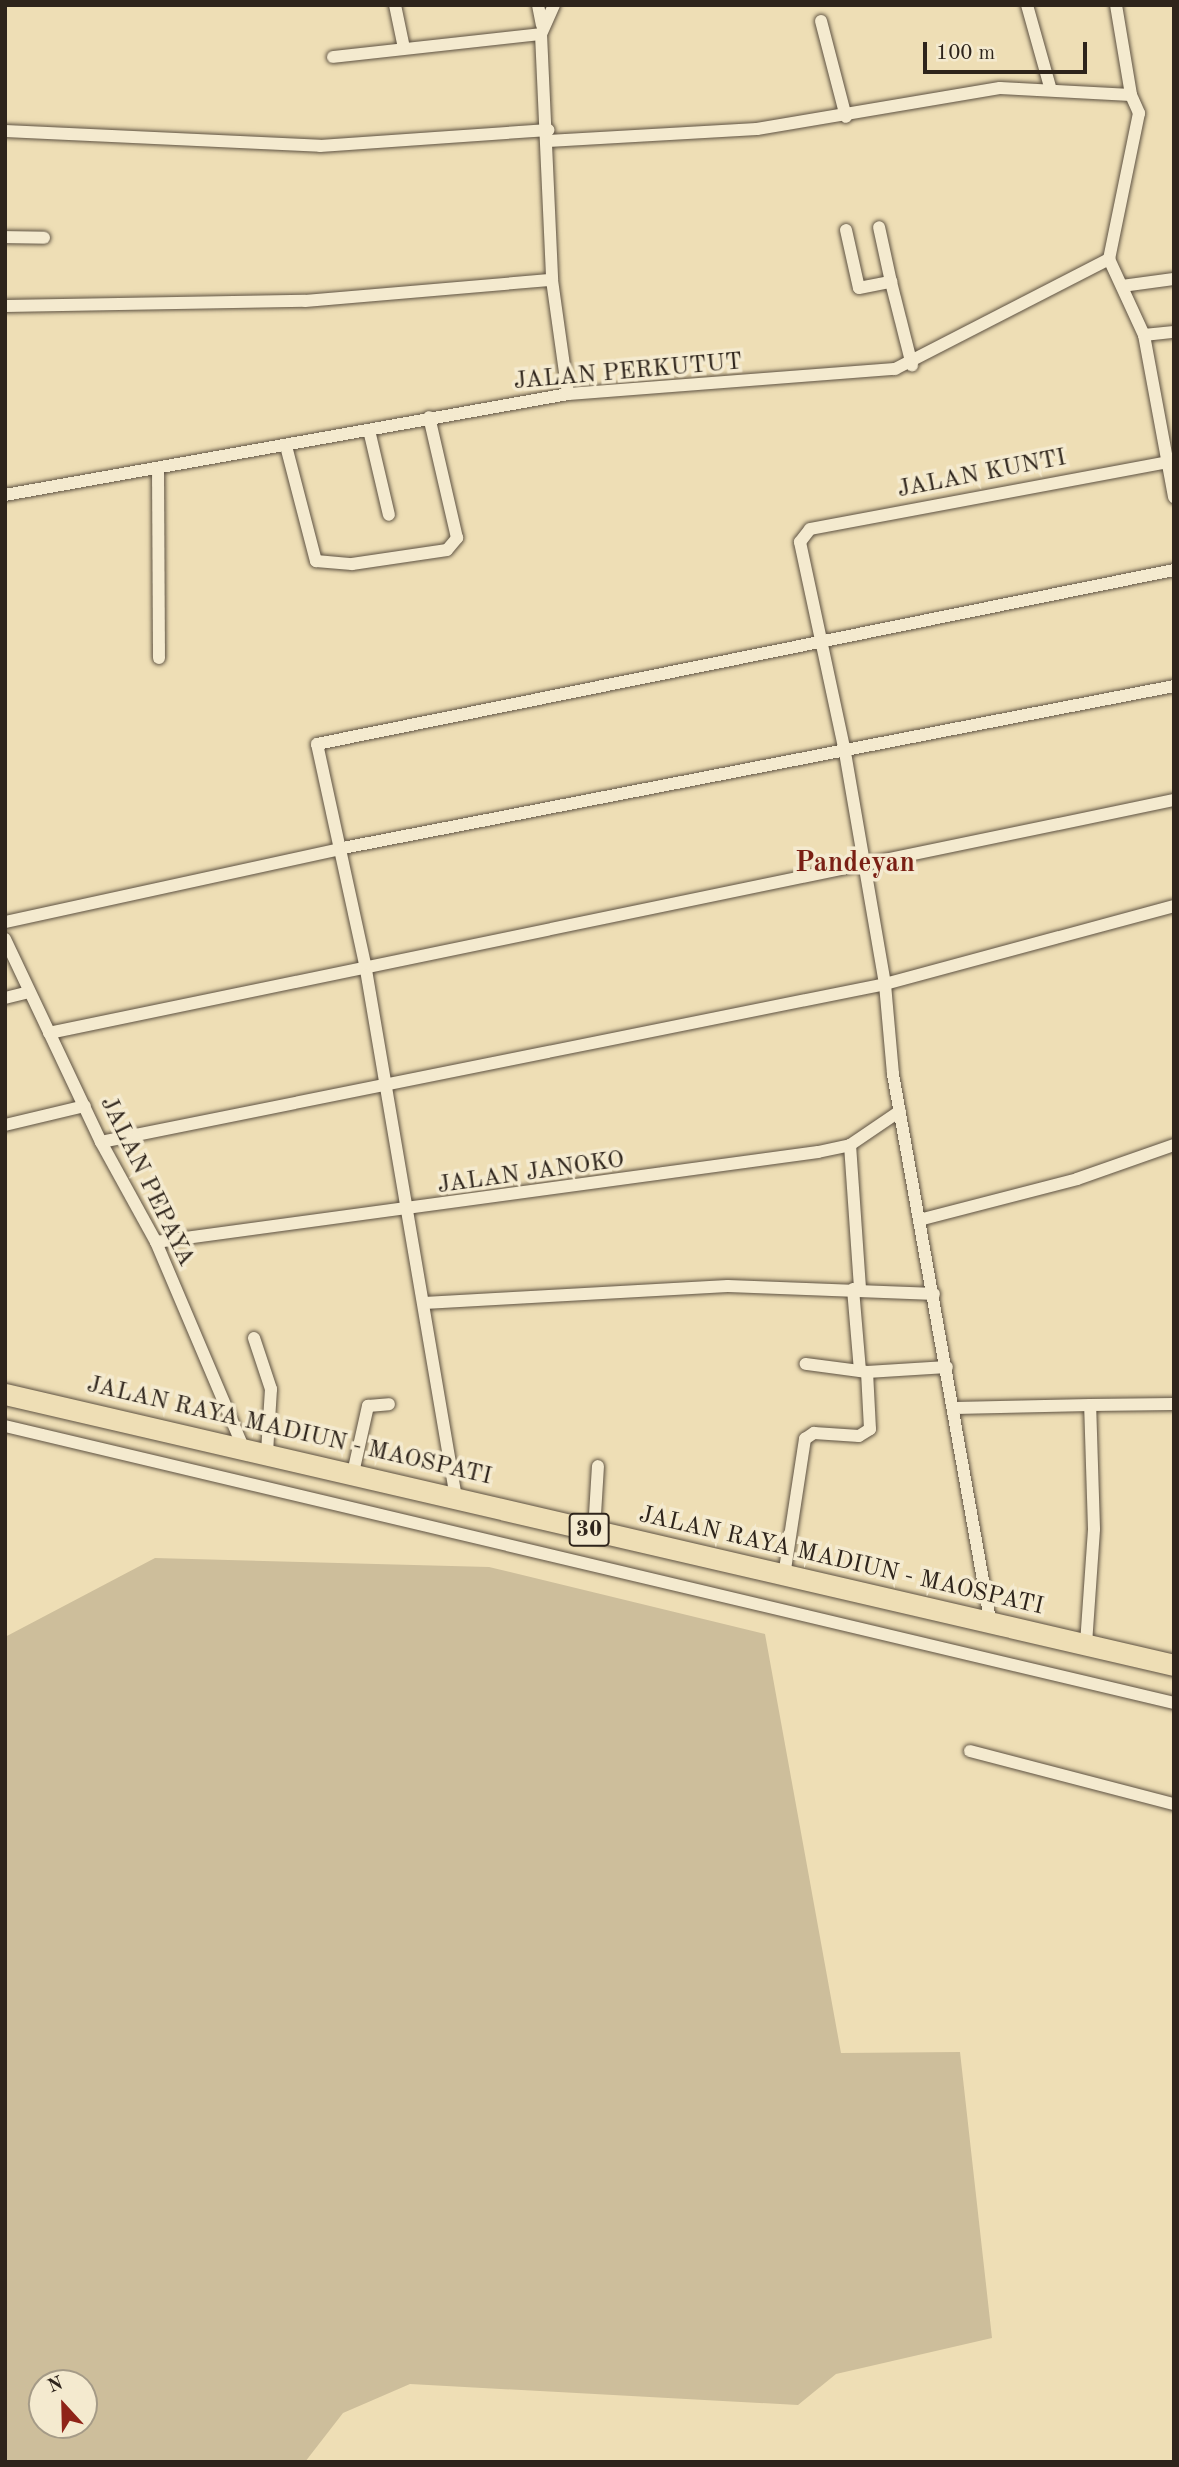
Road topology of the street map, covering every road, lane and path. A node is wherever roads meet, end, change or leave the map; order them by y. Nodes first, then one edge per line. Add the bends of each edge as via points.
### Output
1 (395, 5) edge
2 (538, 5) edge
3 (554, 5) edge
4 (1027, 5) edge
5 (1116, 5) edge
6 (821, 21) dead end
7 (542, 29) junction
8 (404, 48) junction
9 (333, 57) dead end
10 (1050, 87) junction
11 (1131, 95) junction
12 (846, 117) junction
13 (5, 131) edge
14 (548, 135) junction
15 (879, 227) dead end
16 (846, 230) dead end
17 (5, 237) edge
18 (44, 238) dead end
19 (1109, 259) junction
20 (1174, 279) edge
21 (552, 280) junction
22 (891, 282) junction
23 (1122, 286) junction
24 (5, 306) edge
25 (1174, 332) edge
26 (1144, 335) junction
27 (912, 365) junction
28 (568, 394) junction
29 (429, 416) junction
30 (369, 430) junction
31 (286, 446) junction
32 (1170, 461) edge
33 (158, 468) junction
34 (5, 495) edge
35 (1174, 497) edge
36 (390, 515) dead end
37 (1174, 570) edge
38 (825, 642) junction
39 (159, 658) dead end
40 (1174, 686) edge
41 (845, 752) junction
42 (1174, 800) edge
43 (343, 848) junction
44 (863, 862) junction
45 (1174, 906) edge
46 (5, 922) edge
47 (5, 939) edge
48 (365, 964) junction
49 (885, 984) junction
50 (29, 992) junction
51 (5, 998) edge
52 (49, 1032) junction
53 (387, 1084) junction
54 (85, 1106) junction
55 (900, 1111) junction
56 (5, 1125) edge
57 (101, 1142) junction
58 (850, 1145) junction
59 (1174, 1145) edge
60 (410, 1212) junction
61 (919, 1220) junction
62 (156, 1242) junction
63 (856, 1289) junction
64 (934, 1294) junction
65 (424, 1303) junction
66 (254, 1338) dead end
67 (806, 1364) dead end
68 (947, 1367) junction
69 (863, 1371) junction
70 (5, 1394) edge
71 (390, 1404) dead end
72 (1174, 1404) edge
73 (1090, 1405) junction
74 (955, 1408) junction
75 (5, 1426) edge
76 (243, 1447) junction
77 (267, 1453) junction
78 (598, 1466) dead end
79 (353, 1473) junction
80 (456, 1498) junction
81 (594, 1531) junction
82 (784, 1576) junction
83 (991, 1626) junction
84 (1086, 1644) junction
85 (1174, 1665) edge
86 (1174, 1703) edge
87 (970, 1751) dead end
88 (1174, 1804) edge

1 - 8 street
2 - 7 street
3 - 7 street
4 - 10 street
5 - 11 street
6 - 12 street
7 - 8 street
7 - 14 street
8 - 9 street
10 - 11 street
10 - 12 street via 968,92
11 - 19 street via 1139,113
12 - 14 street
13 - 14 street via 332,146
14 - 21 street
15 - 22 street
16 - 22 street via 859,288
17 - 18 street
19 - 23 street
19 - 27 street, JALAN PERKUTUT via 1022,299
20 - 23 street
21 - 24 street via 305,302
21 - 28 street
22 - 27 street
23 - 26 street
25 - 26 street
26 - 32 street
27 - 28 street, JALAN PERKUTUT via 859,375
28 - 29 street, JALAN PERKUTUT
29 - 30 street, JALAN PERKUTUT
29 - 31 street via 457,538 447,550 352,564 316,561
30 - 31 street, JALAN PERKUTUT
30 - 36 street
31 - 33 street, JALAN PERKUTUT
32 - 35 street
32 - 38 street, JALAN KUNTI via 810,529 801,537
33 - 34 street, JALAN PERKUTUT
33 - 39 street
37 - 38 street
38 - 41 street
38 - 43 street via 320,741
40 - 41 street
41 - 43 street
41 - 44 street
42 - 44 street
43 - 46 street
43 - 48 street
44 - 48 street
44 - 49 street
45 - 49 street
47 - 50 street, JALAN PEPAYA
48 - 52 street
48 - 53 street
49 - 53 street
49 - 55 street
50 - 51 street
50 - 52 street, JALAN PEPAYA
52 - 54 street, JALAN PEPAYA
53 - 57 street
53 - 60 street
54 - 56 street
54 - 57 street, JALAN PEPAYA
55 - 58 street, JALAN JANOKO
55 - 61 street
57 - 62 street, JALAN PEPAYA
58 - 60 street, JALAN JANOKO
58 - 63 street
59 - 61 street via 1077,1179
60 - 62 street, JALAN JANOKO
60 - 65 street
61 - 64 street
62 - 76 street, JALAN PEPAYA
63 - 64 street
63 - 65 street via 727,1286
63 - 69 street
64 - 68 street
65 - 80 street
66 - 77 street via 271,1389
67 - 69 street
68 - 69 street
68 - 74 street
69 - 82 street via 870,1429 859,1436 814,1433 805,1439
70 - 76 highway, JALAN RAYA MADIUN - MAOSPATI / 30
71 - 79 street via 368,1406
72 - 73 street
73 - 74 street
73 - 84 street via 1094,1529
74 - 83 street
75 - 86 street
76 - 77 highway, JALAN RAYA MADIUN - MAOSPATI / 30
77 - 79 highway, JALAN RAYA MADIUN - MAOSPATI / 30
78 - 81 street
79 - 80 highway, JALAN RAYA MADIUN - MAOSPATI / 30
80 - 81 highway, JALAN RAYA MADIUN - MAOSPATI / 30
81 - 82 highway, JALAN RAYA MADIUN - MAOSPATI / 30
82 - 83 highway, JALAN RAYA MADIUN - MAOSPATI / 30
83 - 84 highway, JALAN RAYA MADIUN - MAOSPATI / 30
84 - 85 highway, JALAN RAYA MADIUN - MAOSPATI / 30
87 - 88 street

